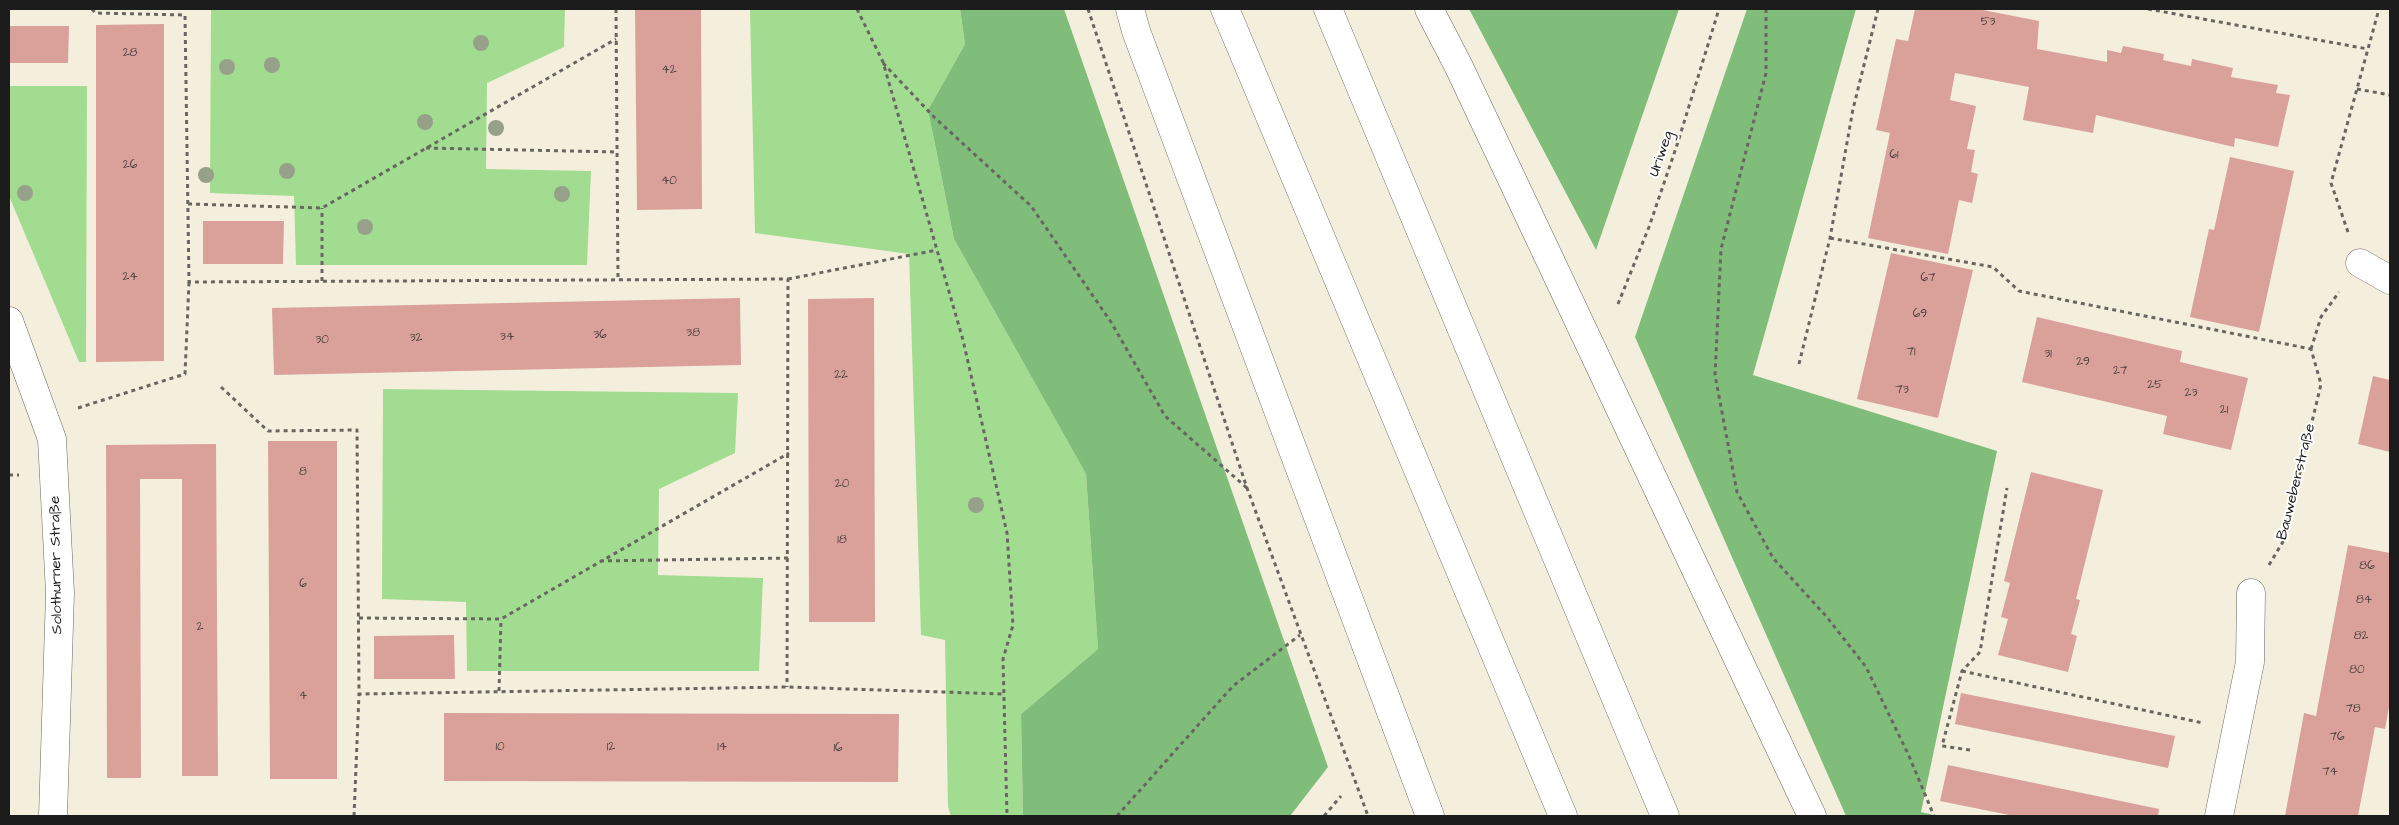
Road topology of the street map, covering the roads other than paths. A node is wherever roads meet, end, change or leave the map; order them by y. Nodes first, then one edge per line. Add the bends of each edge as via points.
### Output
1 (1130, 9) edge
2 (1225, 9) edge
3 (1328, 9) edge
4 (1429, 9) edge
5 (2360, 263) road end
6 (2390, 280) edge
7 (9, 321) edge
8 (2252, 593) road end
9 (53, 816) edge
10 (1430, 816) edge
11 (1563, 816) edge
12 (1665, 816) edge
13 (1812, 816) edge
14 (2219, 816) edge

1 - 10 main road
2 - 11 main road
3 - 12 main road
4 - 13 main road via 1459,66
5 - 6 main road
7 - 9 main road, Solothurner Straße via 52,438 60,593
8 - 14 main road via 2250,662

